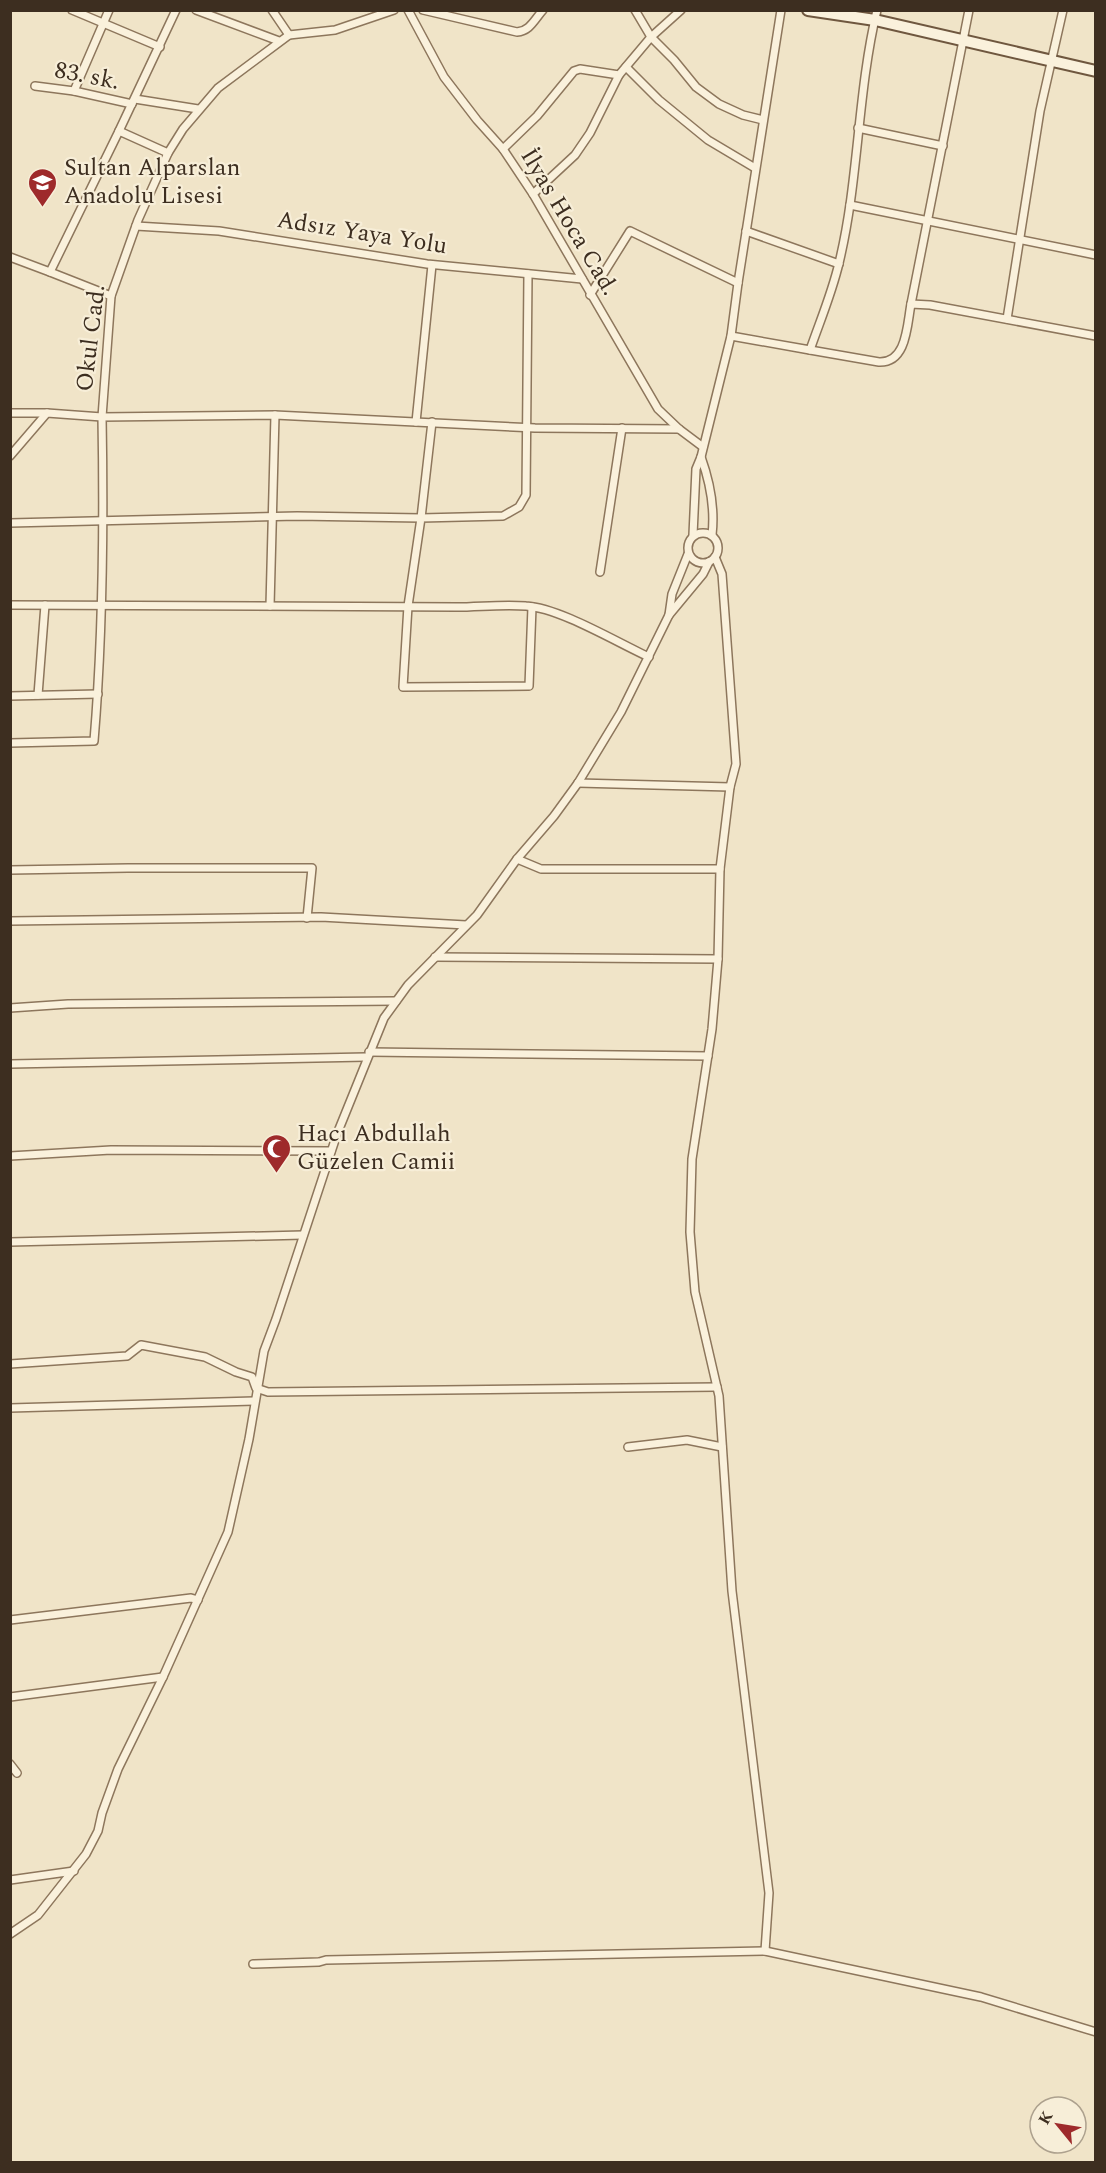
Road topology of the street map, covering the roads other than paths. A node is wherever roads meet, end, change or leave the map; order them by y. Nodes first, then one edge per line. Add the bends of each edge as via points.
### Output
1 (72, 10) edge
2 (109, 10) edge
3 (176, 10) edge
4 (196, 10) edge
5 (272, 10) edge
6 (394, 10) edge
7 (408, 10) edge
8 (423, 10) edge
9 (543, 10) edge
10 (635, 10) edge
11 (681, 10) edge
12 (781, 10) edge
13 (808, 10) edge
14 (969, 10) edge
15 (1063, 10) edge
16 (876, 15) edge
17 (103, 24) junction
18 (289, 35) junction
19 (651, 37) junction
20 (279, 41) junction
21 (963, 42) junction
22 (160, 47) junction
23 (1050, 62) junction
24 (626, 67) junction
25 (1095, 71) edge
26 (619, 75) junction
27 (35, 86) dead end
28 (74, 91) junction
29 (133, 101) junction
30 (198, 109) junction
31 (763, 120) junction
32 (858, 128) junction
33 (119, 131) junction
34 (943, 146) junction
35 (503, 148) junction
36 (168, 153) junction
37 (755, 168) junction
38 (532, 194) junction
39 (850, 205) junction
40 (927, 222) junction
41 (136, 226) junction
42 (746, 231) junction
43 (1019, 241) junction
44 (1095, 255) edge
45 (10, 257) edge
46 (839, 264) junction
47 (432, 265) junction
48 (50, 272) junction
49 (528, 274) junction
50 (582, 279) junction
51 (738, 283) junction
52 (591, 294) junction
53 (111, 296) junction
54 (911, 304) junction
55 (1006, 319) junction
56 (731, 336) junction
57 (1095, 336) edge
58 (810, 350) junction
59 (10, 413) edge
60 (47, 413) junction
61 (275, 415) junction
62 (102, 417) junction
63 (416, 422) junction
64 (432, 422) junction
65 (528, 428) junction
66 (622, 428) junction
67 (679, 429) junction
68 (703, 447) junction
69 (10, 456) edge
70 (701, 457) junction
71 (273, 518) junction
72 (421, 518) junction
73 (104, 522) junction
74 (10, 523) edge
75 (693, 535) junction
76 (712, 535) junction
77 (688, 554) junction
78 (712, 560) junction
79 (600, 572) dead end
80 (10, 605) edge
81 (45, 605) junction
82 (101, 606) junction
83 (270, 606) junction
84 (408, 606) junction
85 (532, 607) junction
86 (669, 615) junction
87 (649, 657) junction
88 (38, 694) junction
89 (98, 694) junction
90 (10, 696) edge
91 (10, 743) edge
92 (578, 783) junction
93 (730, 787) junction
94 (517, 859) junction
95 (720, 869) junction
96 (10, 870) edge
97 (307, 918) junction
98 (10, 921) edge
99 (466, 926) junction
100 (435, 957) junction
101 (718, 959) junction
102 (396, 1001) junction
103 (10, 1008) edge
104 (368, 1054) junction
105 (708, 1056) junction
106 (10, 1064) edge
107 (331, 1151) junction
108 (10, 1156) edge
109 (303, 1235) junction
110 (10, 1242) edge
111 (10, 1364) edge
112 (717, 1387) junction
113 (256, 1388) junction
114 (254, 1401) junction
115 (10, 1408) edge
116 (628, 1447) dead end
117 (722, 1447) junction
118 (198, 1600) junction
119 (10, 1620) edge
120 (163, 1677) junction
121 (10, 1697) edge
122 (10, 1764) edge
123 (17, 1773) dead end
124 (74, 1870) junction
125 (10, 1880) edge
126 (10, 1934) edge
127 (765, 1951) junction
128 (253, 1964) dead end
129 (1095, 2032) edge

1 - 17 street
2 - 17 street
3 - 22 street
4 - 20 street
5 - 18 street
6 - 18 street, Okul Cad. via 335,30
7 - 35 street, İlyas Hoca Cad. via 444,77
8 - 9 street via 517,32 530,27
10 - 19 street
11 - 19 street
12 - 31 street
13 - 16 street
14 - 21 street
15 - 23 street
16 - 21 street
16 - 32 street
17 - 22 street
17 - 28 street
18 - 20 street, Okul Cad.
19 - 24 street
19 - 31 street via 696,87 719,104
20 - 30 street, Okul Cad. via 218,88
21 - 23 street
21 - 34 street
22 - 29 street
23 - 25 street
23 - 43 street
24 - 26 street
24 - 37 street via 708,140
26 - 35 street via 574,71 537,116
26 - 38 street via 576,155
27 - 28 street, 83. sk.
28 - 29 street, 83. sk.
29 - 30 street, 83. sk.
29 - 33 street
30 - 36 street, Okul Cad.
31 - 37 street
32 - 34 street
32 - 39 street
33 - 36 street
33 - 48 street
34 - 40 street
35 - 38 street, İlyas Hoca Cad.
36 - 41 street, Okul Cad.
37 - 42 street
38 - 50 street, İlyas Hoca Cad.
39 - 40 street
39 - 46 street
40 - 43 street
40 - 54 street
41 - 47 street, Adsız Yaya Yolu via 219,231
41 - 53 street, Okul Cad.
42 - 46 street
42 - 51 street
43 - 44 street
43 - 55 street
45 - 48 street
46 - 58 street
47 - 49 street, Adsız Yaya Yolu
47 - 63 street
48 - 53 street
49 - 50 street, Adsız Yaya Yolu
49 - 65 street
50 - 52 street, İlyas Hoca Cad.
51 - 52 street via 630,231
51 - 56 street
52 - 67 street, İlyas Hoca Cad. via 658,409
53 - 62 street, Okul Cad.
54 - 55 street
54 - 58 street via 900,352 889,362
55 - 57 street
56 - 58 street
56 - 68 street
59 - 60 street
60 - 62 street, Okul Cad.
60 - 69 street, Okul Cad.
61 - 62 street
61 - 63 street
61 - 71 street
62 - 73 street
63 - 64 street
64 - 65 street
64 - 72 street
65 - 66 street
65 - 72 street via 526,495 512,513 497,517
66 - 67 street
66 - 79 street
67 - 68 street, İlyas Hoca Cad.
68 - 70 street
70 - 75 street via 696,469
70 - 76 street via 714,519
71 - 72 street
71 - 73 street
71 - 83 street
72 - 84 street
73 - 74 street
73 - 82 street
75 - 76 street
75 - 77 street via 687,546
76 - 78 street via 718,546
77 - 78 street via 697,562
77 - 86 street via 672,594
78 - 86 street
78 - 93 street via 722,574 735,731 736,764
80 - 81 street
81 - 82 street
81 - 88 street
82 - 83 street
82 - 89 street
83 - 84 street
84 - 85 street
84 - 85 street via 403,687 529,686
85 - 87 street via 565,617
86 - 87 street
87 - 92 street
88 - 89 street
88 - 90 street
89 - 91 street via 94,741
92 - 93 street
92 - 94 street
93 - 95 street
94 - 95 street via 541,869
94 - 99 street
95 - 101 street
96 - 97 street via 312,868
97 - 98 street
97 - 99 street
99 - 100 street
100 - 101 street
100 - 102 street
101 - 105 street
102 - 103 street
102 - 104 street
104 - 105 street
104 - 106 street
104 - 107 street
105 - 112 street via 692,1159 690,1232 695,1292
107 - 108 street via 111,1150
107 - 109 street
109 - 110 street
109 - 113 street via 264,1351
111 - 113 street via 127,1356 141,1345 205,1357 252,1377
112 - 113 street via 268,1392
112 - 117 street
113 - 114 street
114 - 115 street
114 - 118 street via 228,1532
116 - 117 street via 687,1440
117 - 127 street via 732,1591 769,1893
118 - 119 street
118 - 120 street
120 - 121 street
120 - 124 street via 118,1769 98,1830
122 - 123 street
124 - 125 street
124 - 126 street via 38,1915
127 - 128 street
127 - 129 street via 981,1997

